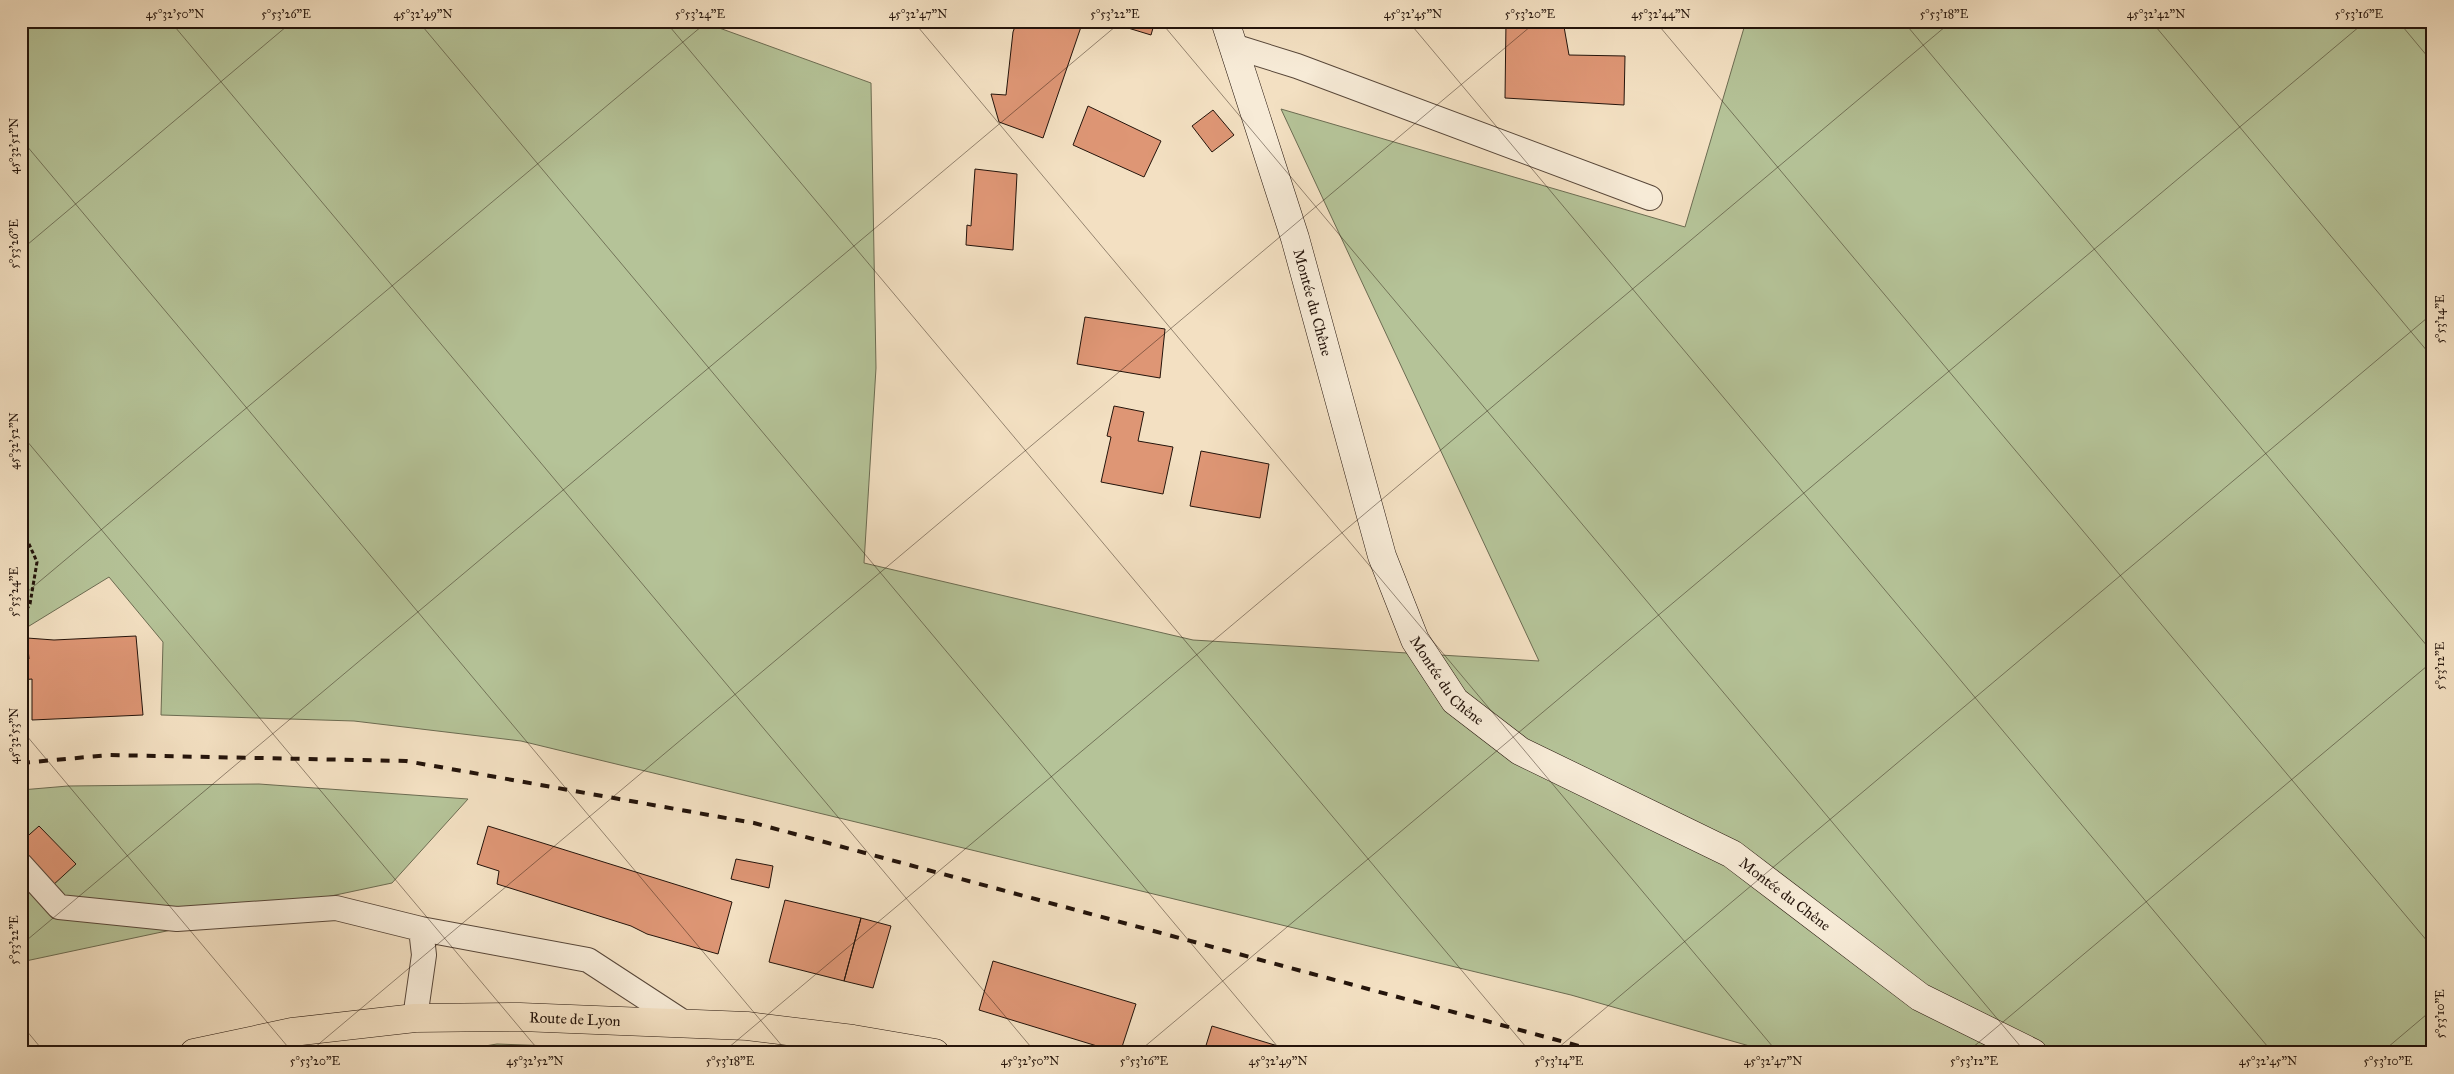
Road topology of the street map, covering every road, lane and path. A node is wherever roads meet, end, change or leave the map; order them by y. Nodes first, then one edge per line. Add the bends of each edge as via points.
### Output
1 (1229, 34) edge
2 (1650, 198) dead end
3 (21, 526) edge
4 (21, 619) edge
5 (21, 865) edge
6 (421, 929) junction
7 (415, 1018) junction
8 (686, 1024) junction
9 (205, 1050) edge
10 (935, 1053) edge
11 (2032, 1053) edge

1 - 2 lane via 1297,66
1 - 11 street, Montée du Chêne via 1295,238 1382,556 1415,640 1454,701 1520,751 1732,854 1920,997
3 - 4 path via 37,562 30,604
5 - 6 lane via 60,907 177,918 336,908
6 - 7 lane via 424,955
6 - 8 lane via 588,960
7 - 8 main road, Route de Lyon via 520,1017
7 - 9 main road, Route de Lyon via 292,1032
8 - 10 main road, Route de Lyon via 747,1026

